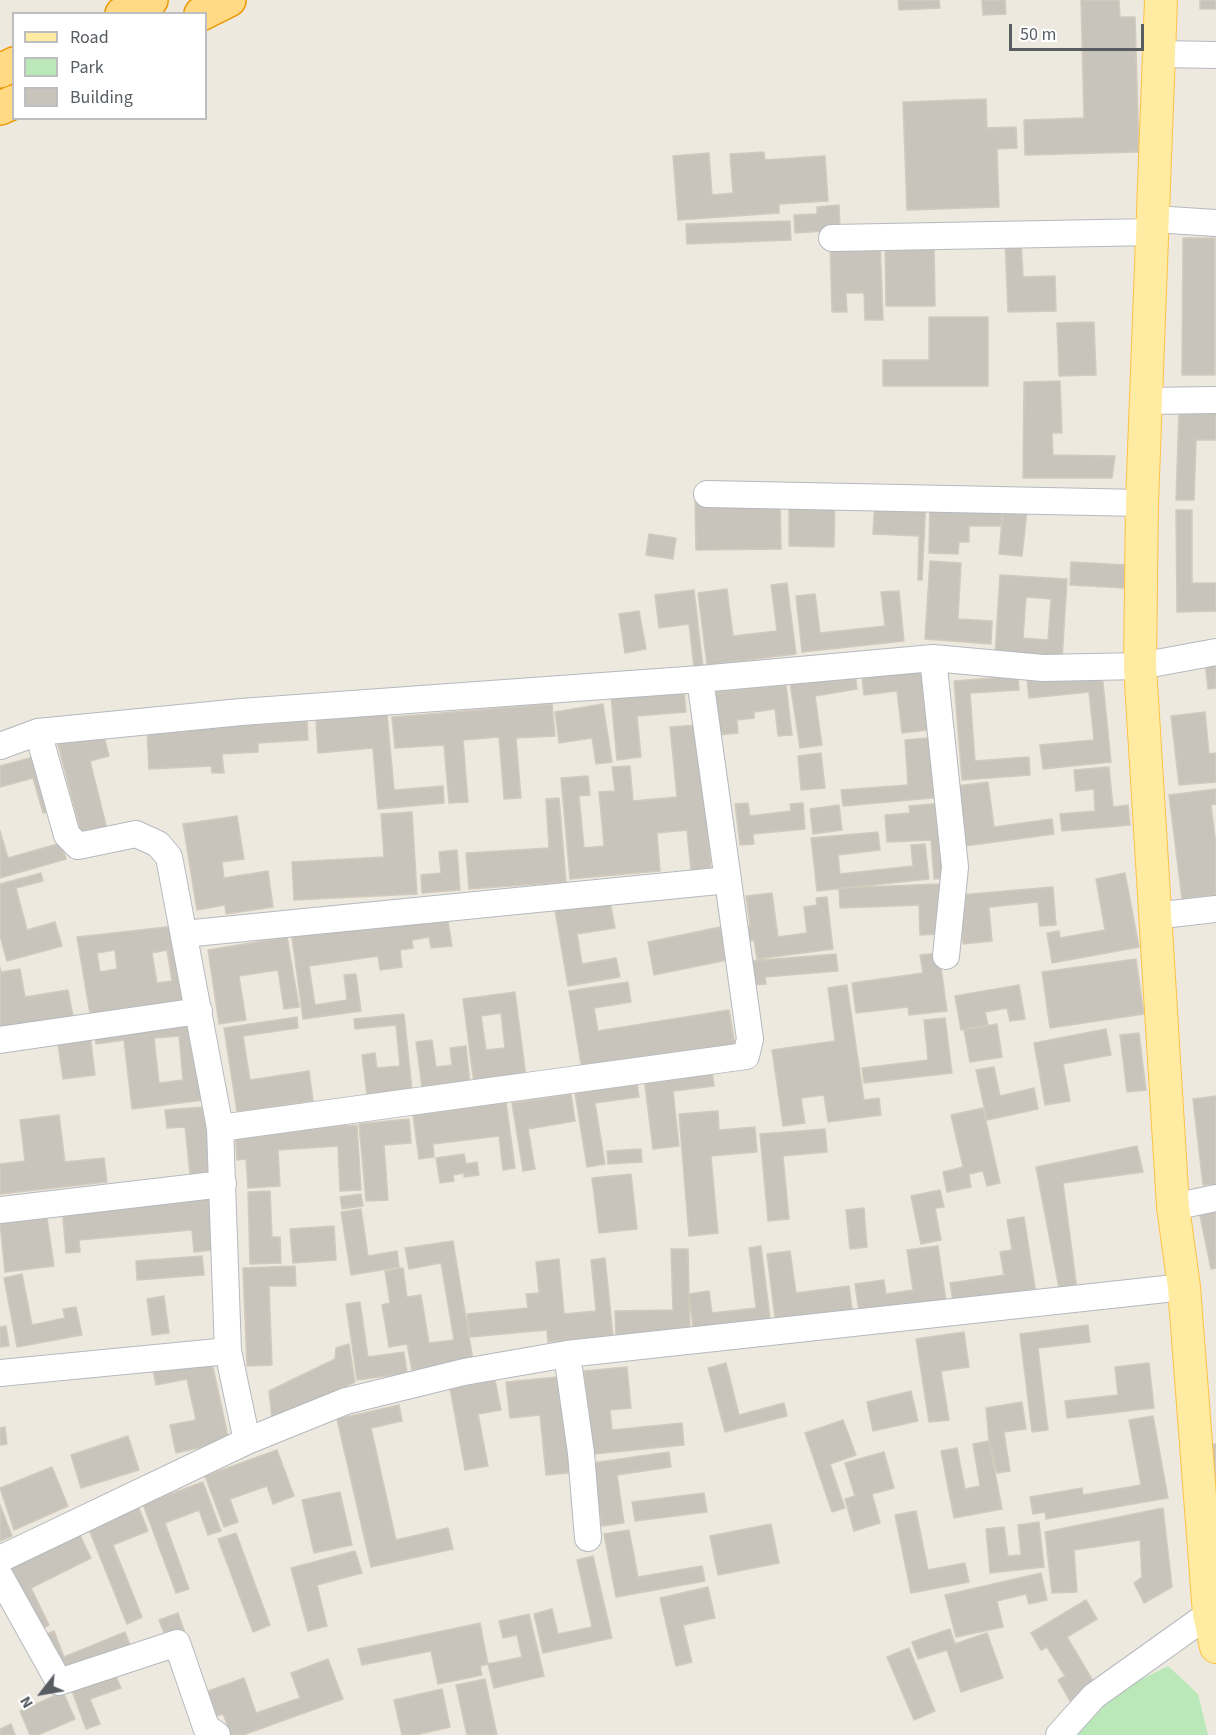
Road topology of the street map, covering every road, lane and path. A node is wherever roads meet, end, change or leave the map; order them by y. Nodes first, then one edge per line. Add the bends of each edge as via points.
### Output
1 (151, 0) edge
2 (229, 0) edge
3 (1161, 0) edge
4 (126, 12) edge
5 (205, 12) edge
6 (1160, 54) junction
7 (1216, 55) edge
8 (1216, 223) edge
9 (1154, 225) junction
10 (832, 238) dead end
11 (1216, 400) edge
12 (1148, 401) junction
13 (706, 494) dead end
14 (1142, 503) junction
15 (1216, 652) edge
16 (933, 658) junction
17 (1140, 666) junction
18 (700, 679) junction
19 (38, 732) junction
20 (0, 746) edge
21 (728, 879) junction
22 (1216, 909) edge
23 (1154, 916) junction
24 (184, 934) junction
25 (946, 956) dead end
26 (199, 1011) junction
27 (0, 1040) edge
28 (220, 1128) junction
29 (223, 1184) junction
30 (1216, 1198) edge
31 (1173, 1207) junction
32 (0, 1209) edge
33 (1184, 1287) junction
34 (228, 1351) junction
35 (567, 1354) junction
36 (0, 1372) edge
37 (247, 1441) junction
38 (588, 1538) dead end
39 (0, 1559) edge
40 (0, 1576) edge
41 (1209, 1614) junction
42 (1216, 1647) edge
43 (217, 1735) edge
44 (1059, 1735) edge

1 - 4 highway
2 - 5 highway
3 - 6 main road
6 - 7 street
6 - 9 main road
8 - 9 street
9 - 10 street
9 - 12 main road
11 - 12 street
12 - 14 main road
13 - 14 street
14 - 17 main road
15 - 17 street
16 - 17 street via 1043,668
16 - 18 street
16 - 25 street via 955,867
17 - 23 main road
18 - 19 street via 240,712
18 - 21 street
19 - 20 street
19 - 24 street via 67,835 78,846 136,834 158,844 169,857
21 - 24 street
21 - 28 street via 750,1039 746,1056
22 - 23 street
23 - 31 main road
24 - 26 street
26 - 27 street
26 - 28 street
28 - 29 street
29 - 32 street
29 - 34 street
30 - 31 street
31 - 33 main road
33 - 35 street
33 - 41 main road
34 - 36 street
34 - 37 street
35 - 37 street via 464,1372 346,1401
35 - 38 street
37 - 39 street
40 - 43 street via 59,1682 177,1643 206,1727
41 - 42 main road
41 - 44 street via 1094,1696

